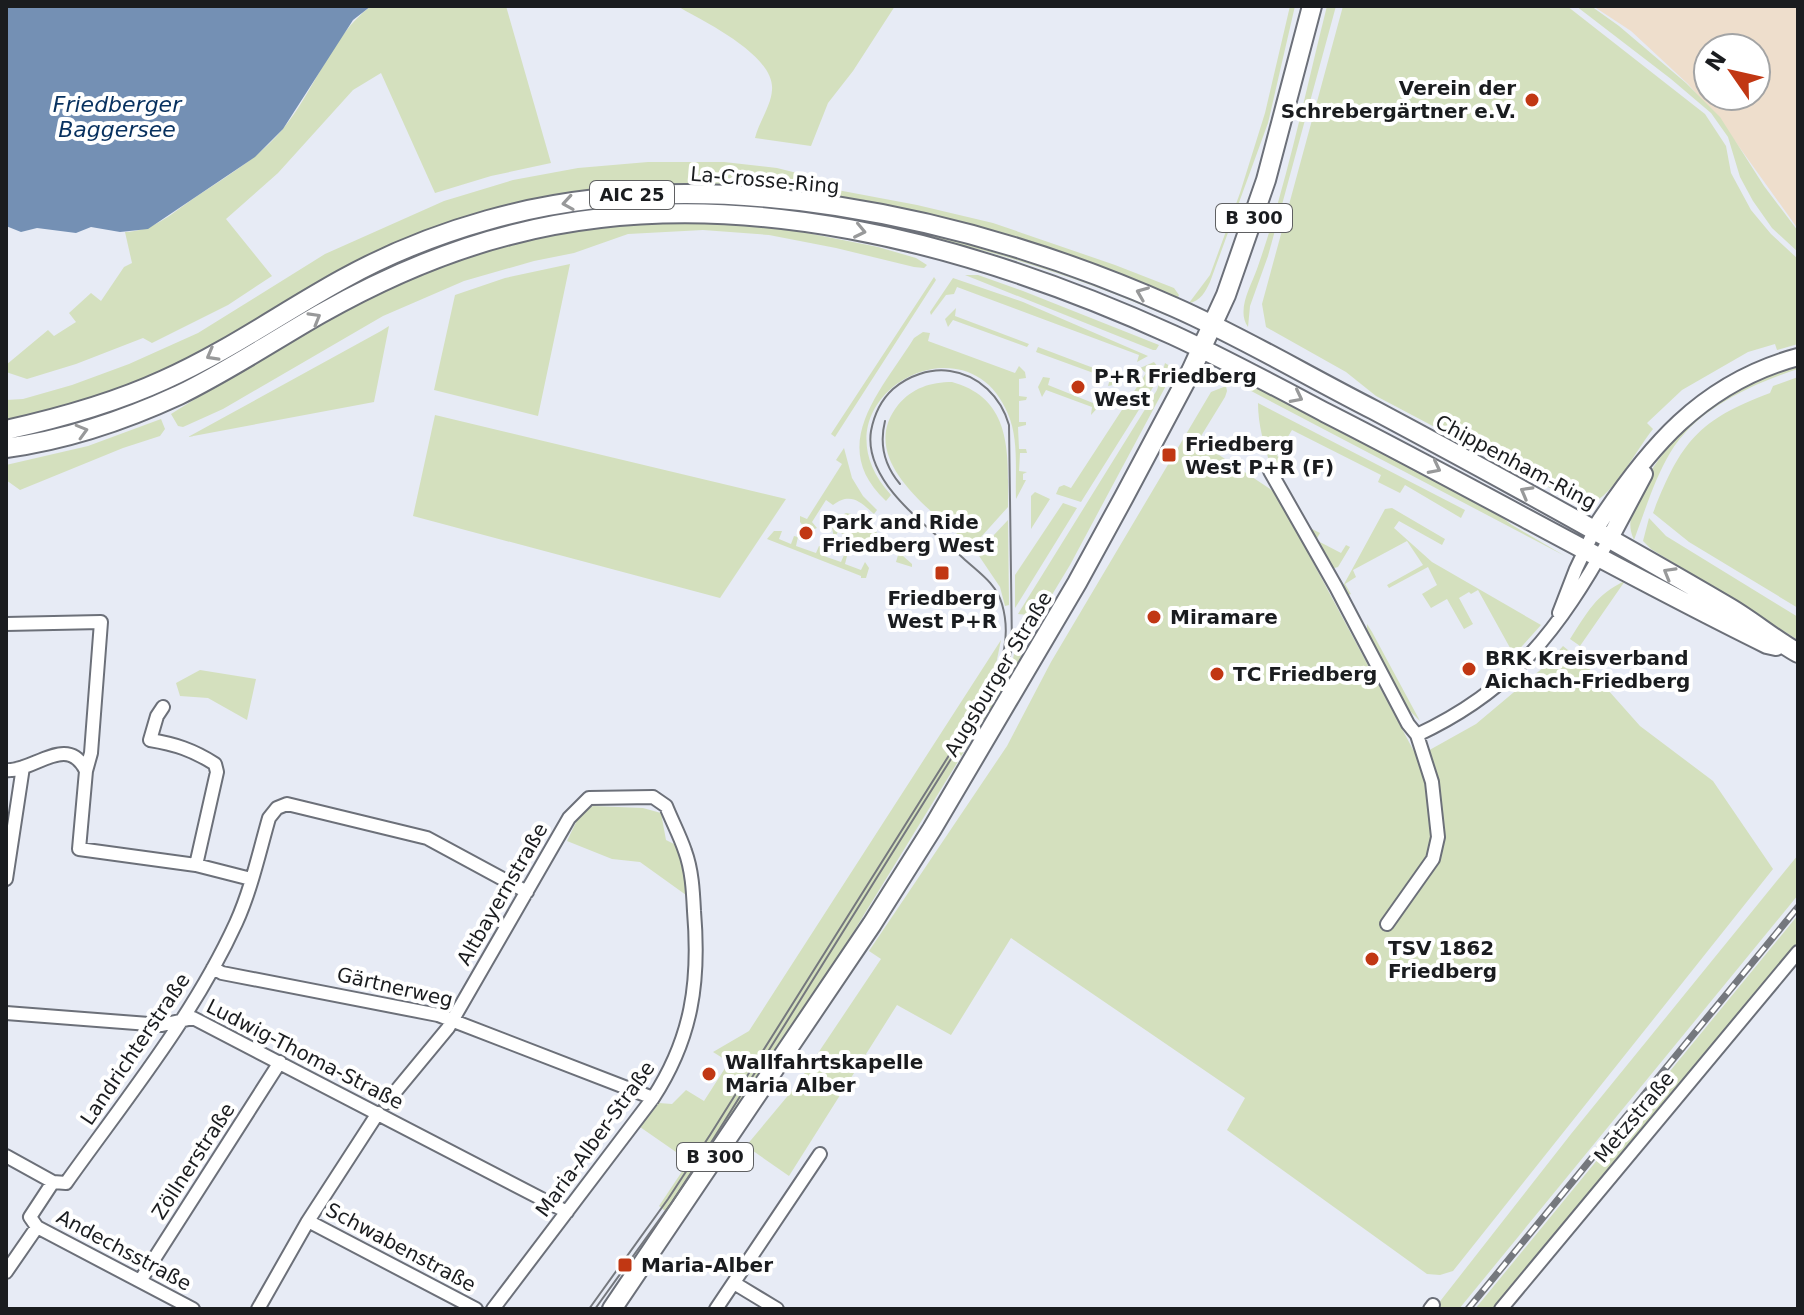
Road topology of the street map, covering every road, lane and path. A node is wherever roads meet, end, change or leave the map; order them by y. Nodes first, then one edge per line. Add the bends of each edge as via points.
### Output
1 (1312, 6) edge
2 (1213, 325) junction
3 (1202, 349) junction
4 (1798, 357) edge
5 (6, 430) edge
6 (6, 448) edge
7 (1270, 471) dead end
8 (1602, 534) junction
9 (1592, 554) junction
10 (6, 624) edge
11 (1794, 651) edge
12 (163, 707) dead end
13 (1417, 735) junction
14 (23, 767) junction
15 (6, 770) edge
16 (86, 771) junction
17 (653, 797) joint
18 (196, 865) junction
19 (6, 879) edge
20 (251, 879) junction
21 (527, 892) junction
22 (1387, 924) dead end
23 (1798, 952) edge
24 (213, 968) junction
25 (6, 1013) edge
26 (182, 1019) junction
27 (453, 1020) junction
28 (280, 1062) junction
29 (653, 1098) junction
30 (382, 1108) junction
31 (820, 1154) dead end
32 (6, 1156) edge
33 (53, 1182) junction
34 (567, 1212) junction
35 (308, 1221) junction
36 (37, 1227) junction
37 (6, 1272) edge
38 (140, 1281) junction
39 (734, 1283) junction
40 (193, 1309) edge
41 (258, 1309) edge
42 (476, 1309) edge
43 (493, 1309) edge
44 (612, 1309) edge
45 (716, 1309) edge
46 (777, 1309) edge
47 (1501, 1309) edge

1 - 2 main road, Augsburger Straße / B 300 via 1266,180
2 - 3 main road, Augsburger Straße / B 300
2 -> 5 main road, La-Crosse-Ring / AIC 25 via 1081,270 925,224 775,198 637,195 517,213 429,240 347,276 166,380 97,406
8 -> 2 main road, Chippenham-Ring
6 -> 3 main road, La-Crosse-Ring / AIC 25 via 80,432 160,403 360,293 441,256 520,232 621,216 712,214 833,225 889,237 1089,299
3 -> 9 main road, Chippenham-Ring
3 - 44 main road, Augsburger Straße / B 300 via 1077,583 932,829
4 - 8 street via 1778,362 1696,406 1658,443
7 - 13 street
8 - 9 street
11 -> 8 main road, Chippenham-Ring
9 - 11 main road, Chippenham-Ring via 1767,644
9 - 13 street via 1551,630 1517,670 1455,716
10 - 16 street via 101,622
12 - 18 street via 150,740 195,751 215,764 217,772
13 - 22 street via 1432,782 1438,837 1433,859
14 - 15 street
14 - 16 street via 50,754 73,757
14 - 19 street
16 - 18 street via 79,849
17 - 21 street, Altbayernstraße via 589,798 569,818
17 - 29 street, Maria-Alber-Straße via 666,806 685,852 697,946 684,1041
18 - 20 street
20 - 21 street, Landrichterstraße via 269,818 287,804 427,838
20 - 24 street, Landrichterstraße
21 - 27 street, Altbayernstraße
23 - 47 street, Metzstraße
24 - 26 street, Landrichterstraße
24 - 27 street, Gärtnerweg
25 - 26 street, Ludwig-Thoma-Straße via 162,1025
26 - 28 street, Ludwig-Thoma-Straße via 193,1018
26 - 33 street, Landrichterstraße via 66,1183
27 - 29 street, Gärtnerweg
27 - 30 street, Altbayernstraße
28 - 30 street, Ludwig-Thoma-Straße
28 - 38 street, Zöllnerstraße
29 - 34 street, Maria-Alber-Straße
30 - 34 street, Ludwig-Thoma-Straße
30 - 35 street, Altbayernstraße
31 - 39 street
32 - 33 street
33 - 36 street, Landrichterstraße via 30,1217
34 - 43 street, Maria-Alber-Straße
35 - 41 street, Altbayernstraße
35 - 42 street, Schwabenstraße
36 - 37 street, Landrichterstraße
36 - 38 street, Andechsstraße
38 - 40 street, Andechsstraße
39 - 45 street
39 - 46 street

